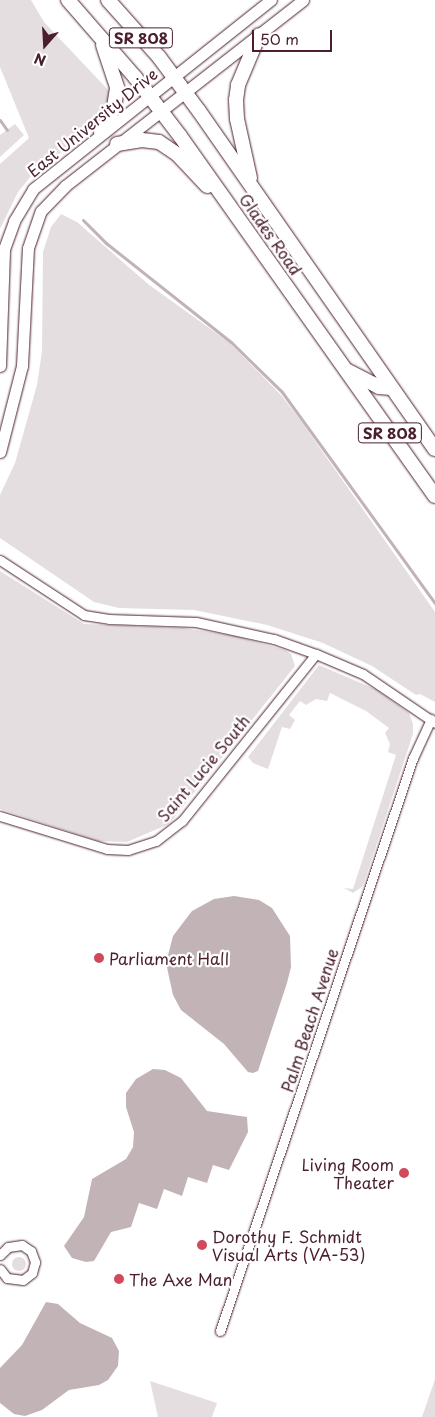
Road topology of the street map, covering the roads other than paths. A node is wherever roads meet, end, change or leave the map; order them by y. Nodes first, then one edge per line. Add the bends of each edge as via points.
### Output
1 (68, 0) edge
2 (108, 0) edge
3 (272, 0) edge
4 (303, 0) edge
5 (259, 34) junction
6 (99, 35) junction
7 (174, 77) junction
8 (186, 93) junction
9 (149, 96) junction
10 (161, 112) junction
11 (101, 133) junction
12 (117, 144) junction
13 (252, 186) junction
14 (238, 216) junction
15 (0, 366) edge
16 (345, 370) junction
17 (391, 388) junction
18 (435, 449) edge
19 (0, 452) edge
20 (435, 496) edge
21 (0, 560) edge
22 (316, 654) junction
23 (433, 721) edge
24 (0, 816) edge
25 (0, 1255) edge
26 (0, 1270) edge
27 (220, 1331) dead end

1 - 6 main road, Glades Road / SR 808
2 - 7 main road, Glades Road / SR 808
3 - 7 street, East University Drive
4 - 5 street, East University Drive
5 - 8 street, East University Drive
5 - 13 main road via 238,84 236,100
6 - 9 main road, Glades Road / SR 808
6 - 11 main road via 117,87 114,107
7 - 8 main road, Glades Road / SR 808
7 - 9 street, East University Drive
8 - 10 street, East University Drive
8 - 13 main road, Glades Road / SR 808
9 - 10 main road, Glades Road / SR 808
9 - 11 street, East University Drive
10 - 12 street, East University Drive
10 - 14 main road, Glades Road / SR 808
11 - 15 street, East University Drive via 33,189 8,234 3,261
12 - 14 main road via 148,140 166,146
12 - 19 street, East University Drive via 52,197 34,227 25,266 22,366
13 - 17 main road, Glades Road / SR 808
14 - 16 main road, Glades Road / SR 808
16 - 17 main road via 379,387
16 - 20 main road, Glades Road / SR 808
17 - 18 main road, Glades Road / SR 808
21 - 22 street via 84,614 109,619 196,622 274,639
22 - 23 street via 370,678
22 - 24 street, Saint Lucie South via 182,821 156,841 128,850 107,849
23 - 27 street, Palm Beach Avenue via 410,767
25 - 26 street via 8,1247 22,1245 31,1252 35,1262 32,1273 23,1280 8,1278

